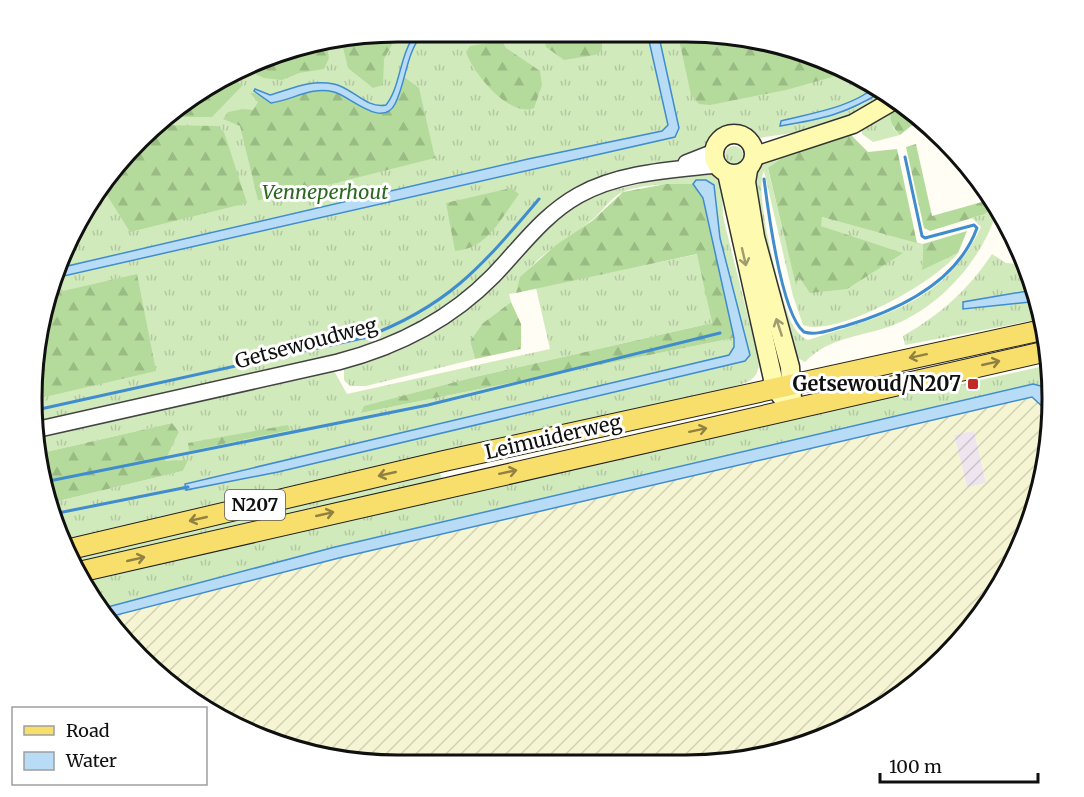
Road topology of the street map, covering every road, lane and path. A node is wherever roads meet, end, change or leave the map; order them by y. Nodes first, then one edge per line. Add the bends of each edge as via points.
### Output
1 (887, 104) edge
2 (751, 156) junction
3 (719, 163) junction
4 (1035, 331) edge
5 (1039, 353) edge
6 (784, 386) junction
7 (791, 409) junction
8 (44, 428) edge
9 (75, 548) edge
10 (86, 570) edge

1 - 2 main road via 860,121
2 - 3 main road via 738,174
2 - 3 main road via 741,135 729,135 720,140
6 -> 2 main road via 746,182
3 -> 6 main road
3 - 8 street, Getsewoudweg via 678,167 605,184 562,205 540,222 470,297 424,328 379,350
4 -> 6 main road, Leimuiderweg / N207
7 -> 5 main road, Leimuiderweg / N207
6 - 7 main road
6 -> 9 main road, Leimuiderweg / N207
10 -> 7 main road, Leimuiderweg / N207

